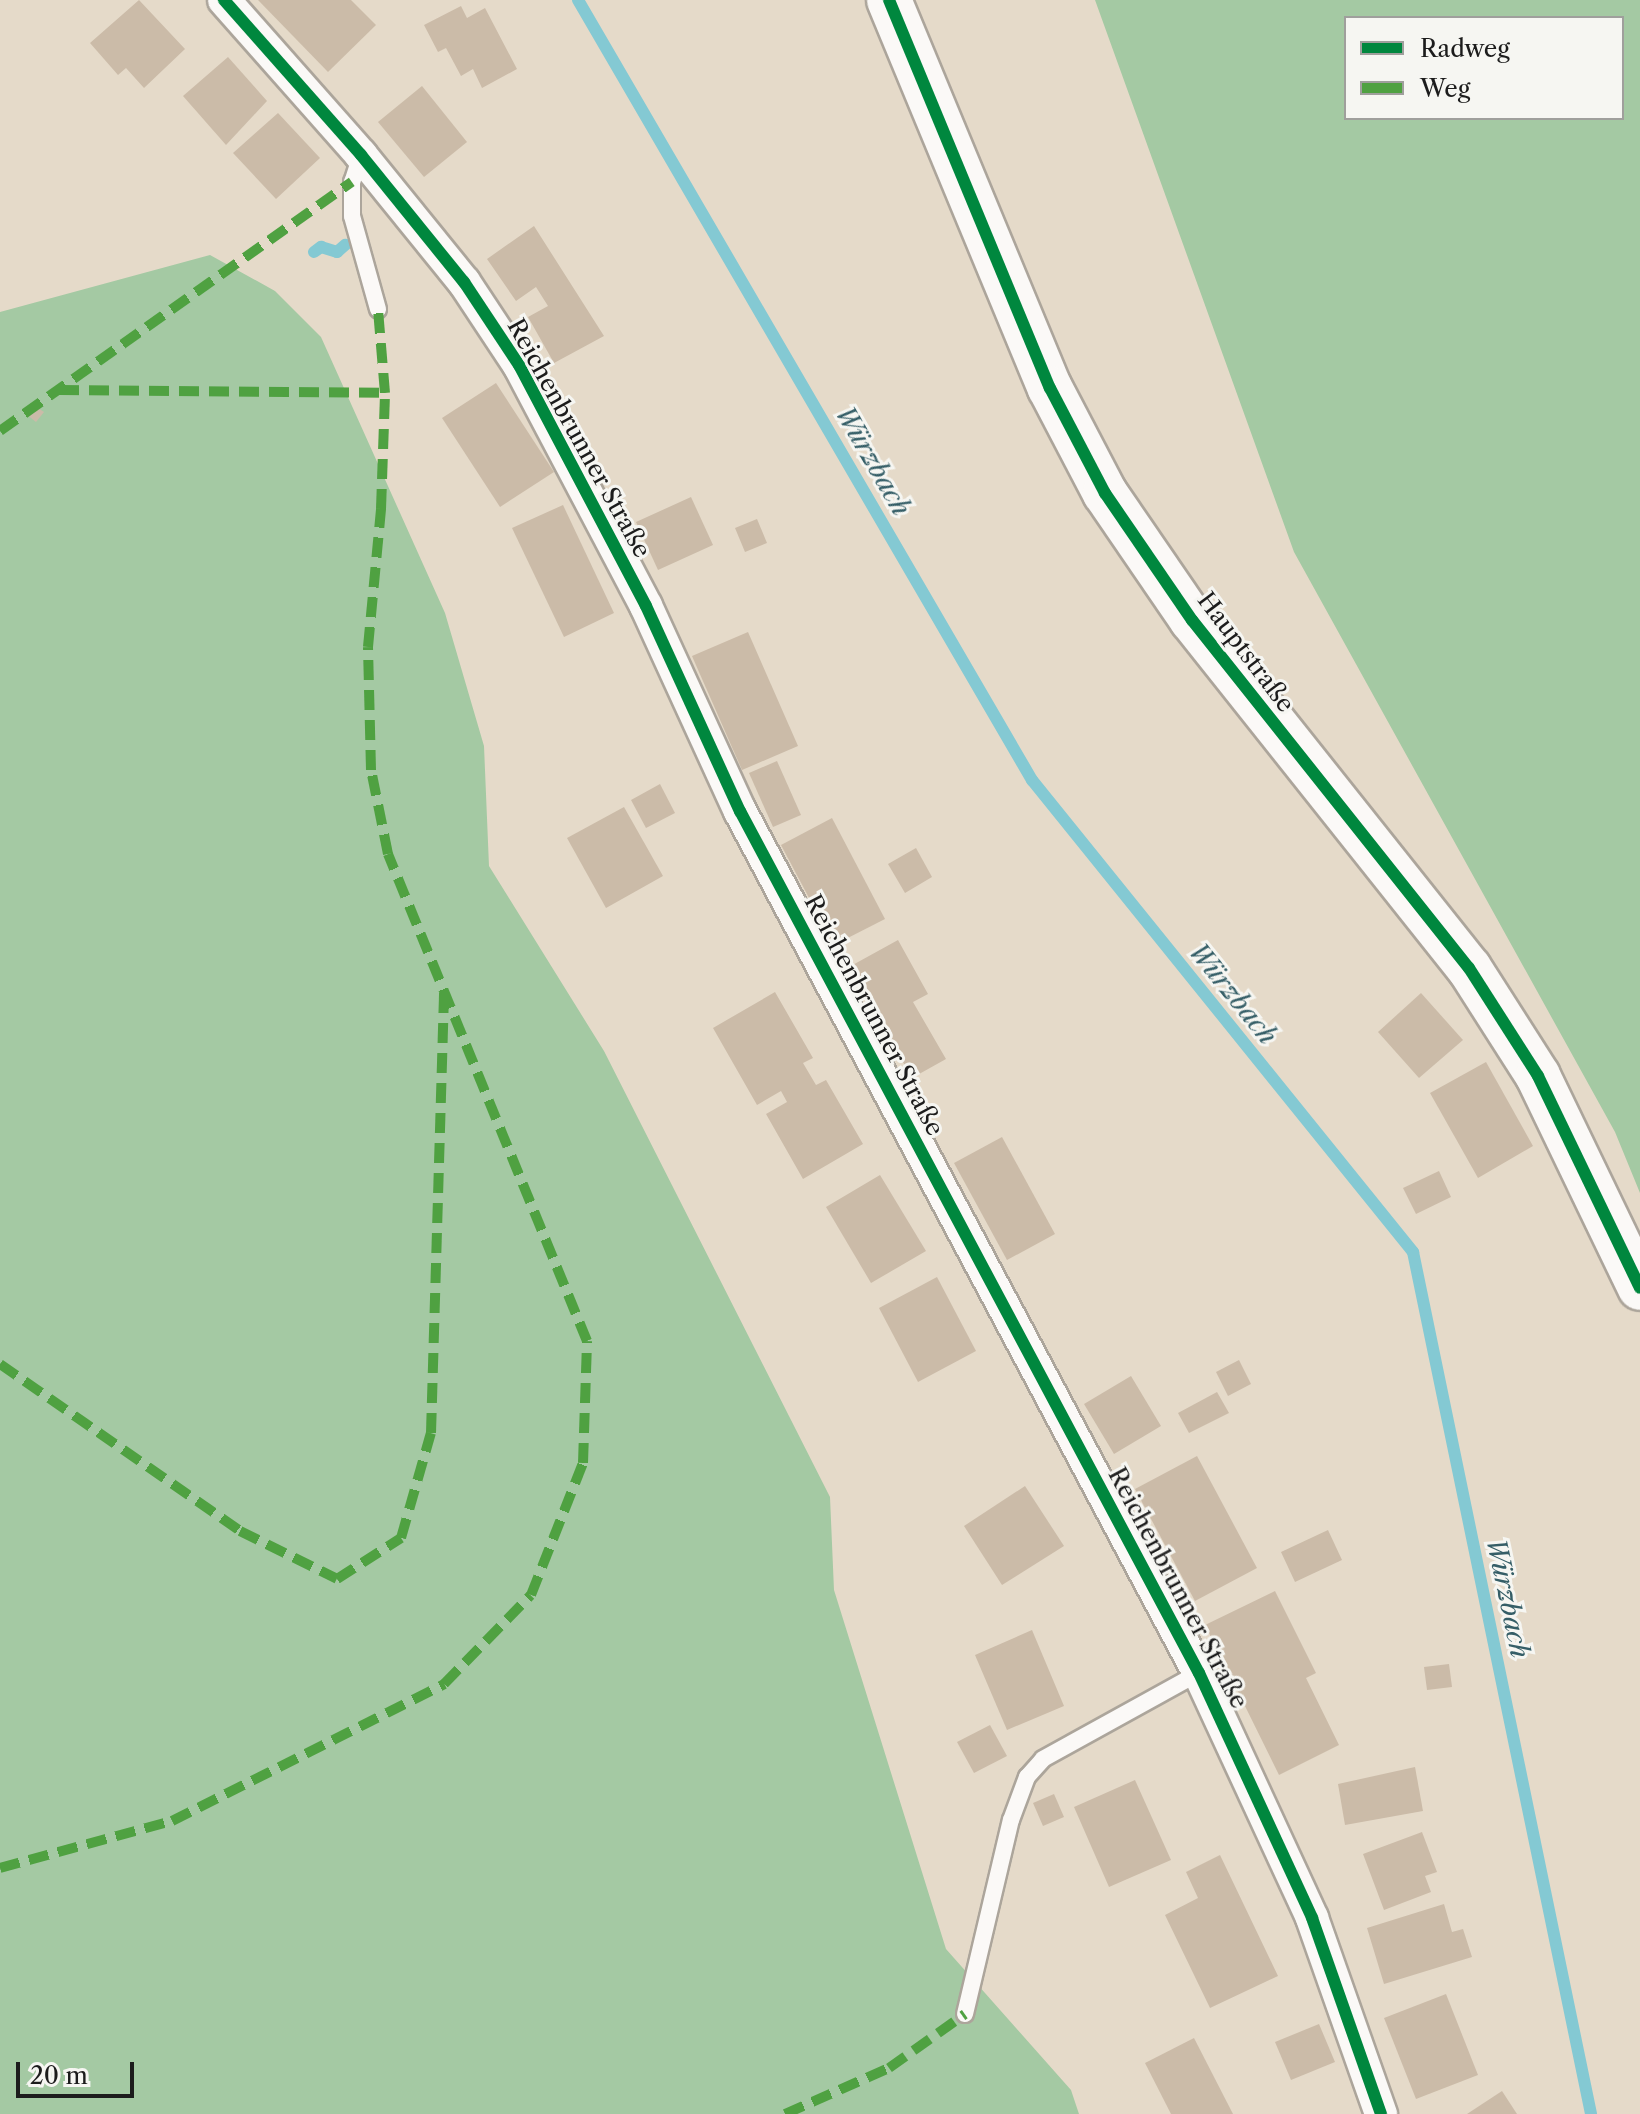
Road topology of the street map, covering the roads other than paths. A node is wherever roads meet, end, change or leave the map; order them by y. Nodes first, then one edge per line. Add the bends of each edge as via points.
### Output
1 (224, 0) edge
2 (889, 0) edge
3 (361, 155) junction
4 (378, 309) dead end
5 (1640, 1288) edge
6 (1199, 1673) junction
7 (965, 2014) dead end
8 (1381, 2114) edge

1 - 3 street, Reichenbrunner Straße
2 - 5 street, Hauptstraße via 1050,388 1105,493 1192,620 1469,968 1538,1076
3 - 4 lane via 352,182 352,216
3 - 6 street, Reichenbrunner Straße via 464,282 519,365 646,606 740,811
6 - 7 lane via 1043,1759 1027,1777 1011,1820
6 - 8 street, Reichenbrunner Straße via 1312,1918

